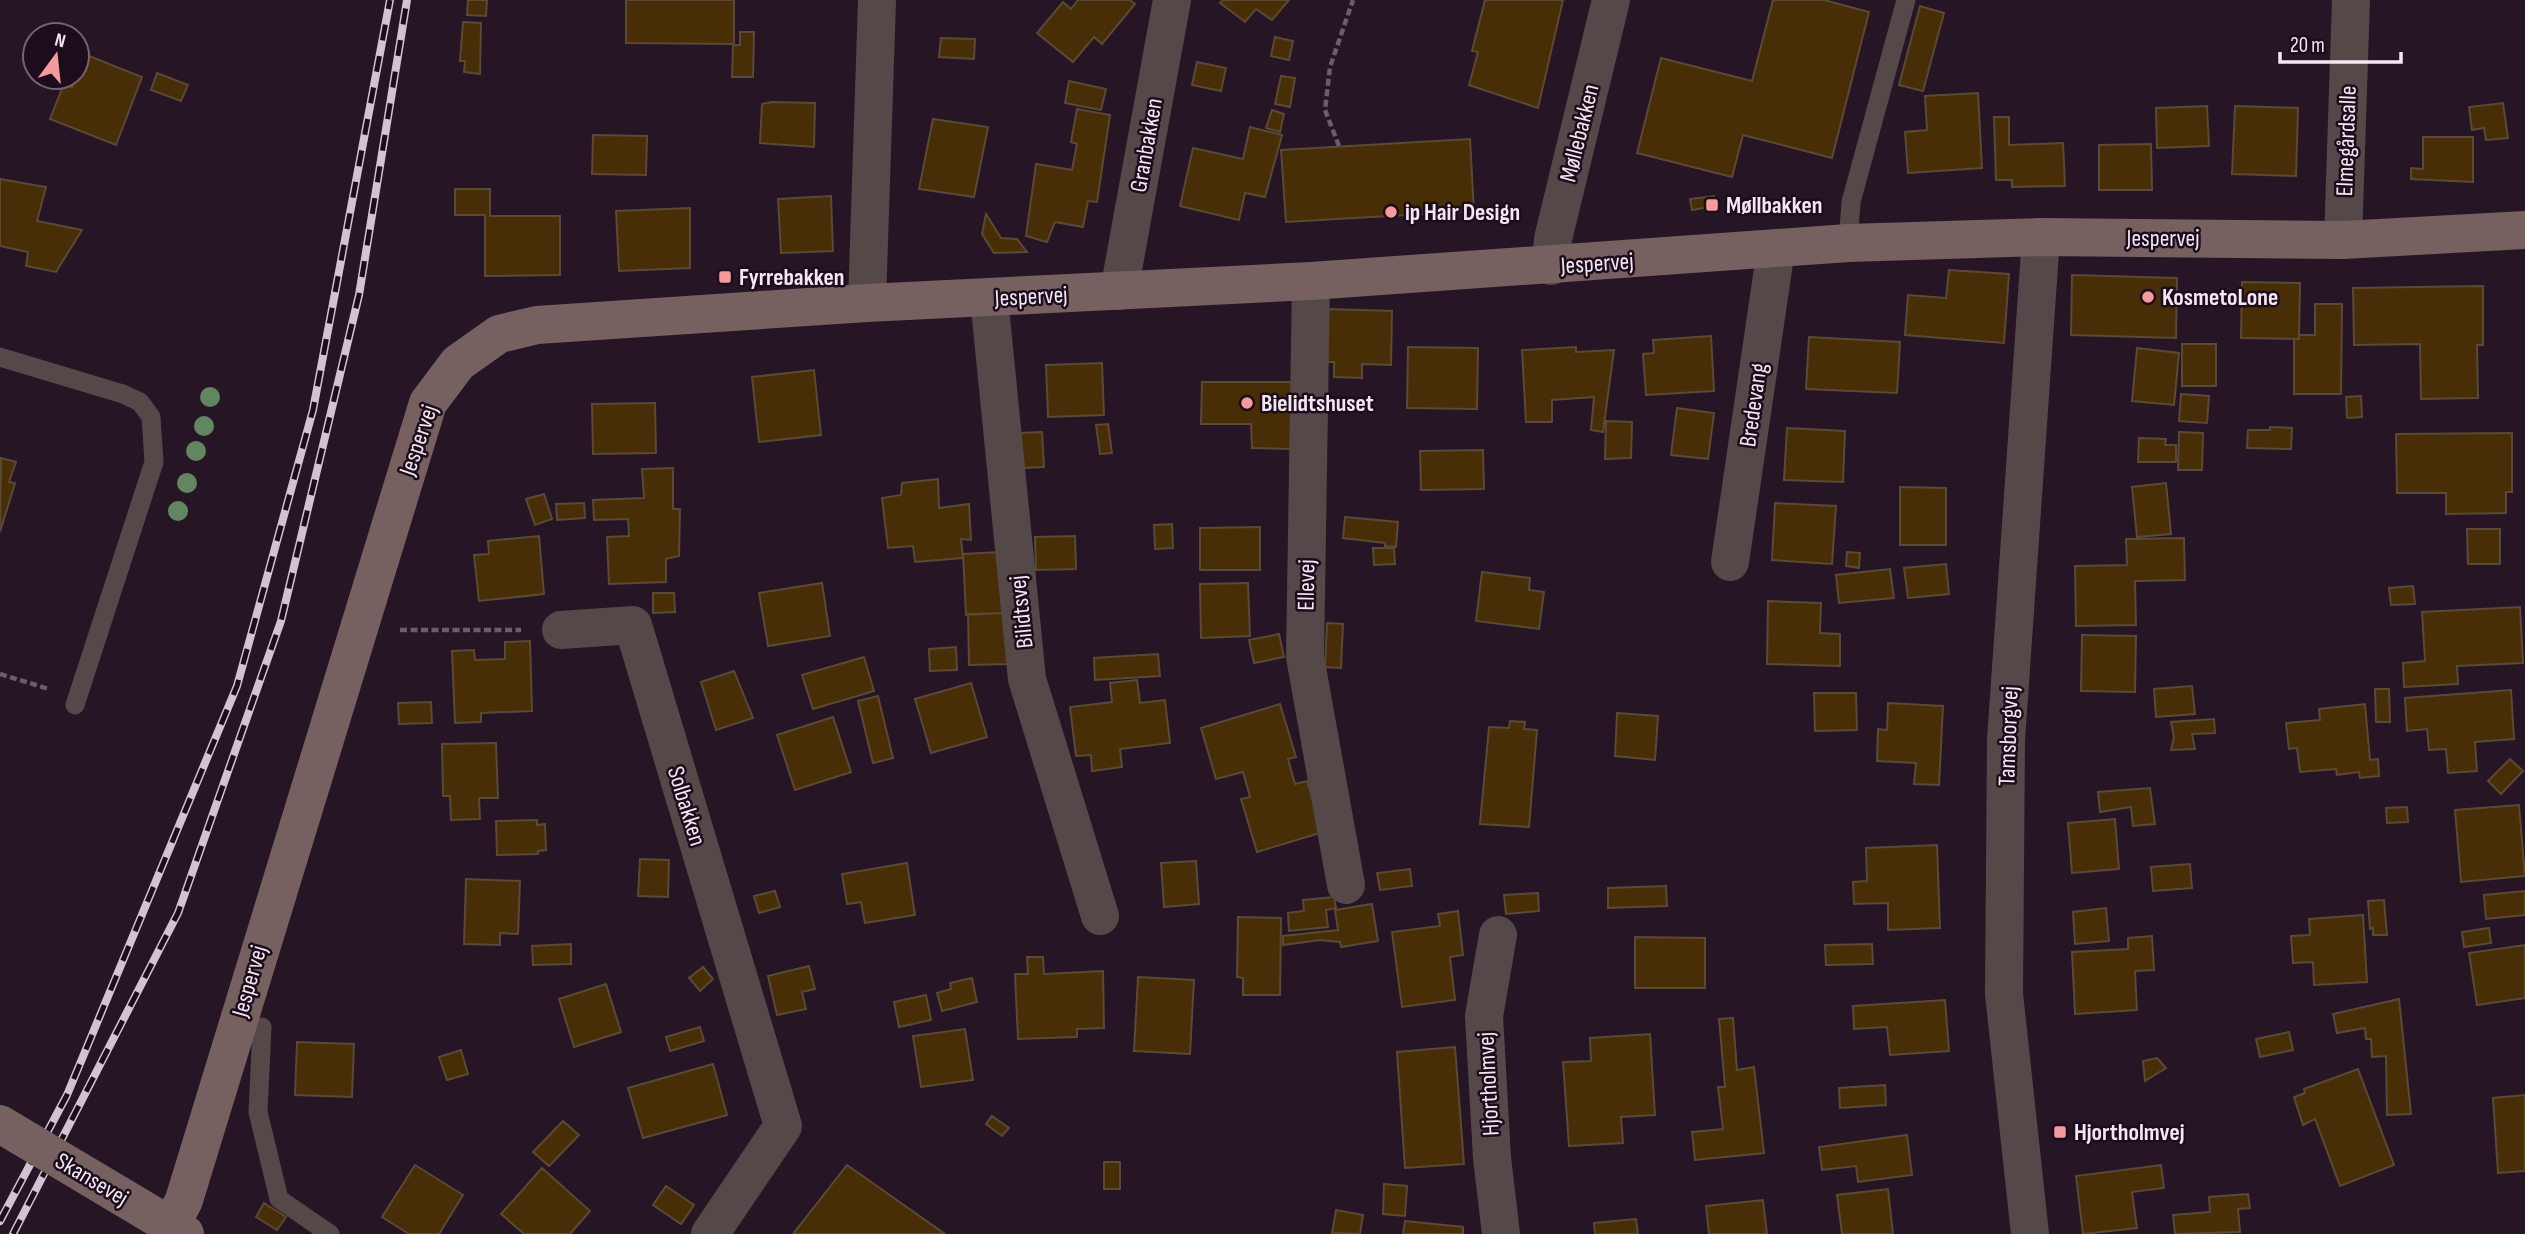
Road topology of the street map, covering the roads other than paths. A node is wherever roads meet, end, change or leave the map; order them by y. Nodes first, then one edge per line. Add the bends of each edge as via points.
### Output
1 (877, 0) edge
2 (1172, 0) edge
3 (1611, 0) edge
4 (1906, 0) edge
5 (2351, 0) edge
6 (2525, 230) edge
7 (2041, 237) junction
8 (2343, 240) junction
9 (1848, 243) junction
10 (2525, 244) edge
11 (1776, 249) junction
12 (1551, 266) junction
13 (1311, 281) junction
14 (1119, 290) junction
15 (989, 298) junction
16 (867, 303) junction
17 (0, 357) edge
18 (1730, 562) dead end
19 (561, 630) road end
20 (76, 702) road end
21 (1346, 885) dead end
22 (1100, 916) dead end
23 (1498, 935) dead end
24 (262, 1027) dead end
25 (0, 1125) edge
26 (178, 1230) edge
27 (330, 1234) edge
28 (710, 1234) edge
29 (1501, 1234) edge
30 (2030, 1234) edge

1 - 16 street
2 - 14 street, Granbakken
3 - 12 street, Møllebakken via 1553,239
4 - 9 lane via 1851,202
5 - 8 street, Elmegårdsalle
6 - 8 street, Jespervej
6 - 10 street
7 - 8 street, Jespervej
7 - 9 street, Jespervej
7 - 30 street, Tamsborgvej via 2006,767 2004,995
9 - 11 street, Jespervej
11 - 12 street, Jespervej
11 - 18 street, Bredevang
12 - 13 street, Jespervej
13 - 14 street, Jespervej
13 - 21 street, Ellevej via 1305,657
14 - 15 street, Jespervej
15 - 16 street, Jespervej
15 - 22 street, Bilidtsvej via 1027,679
16 - 26 street, Jespervej via 537,325 499,334 458,363 428,403
17 - 20 lane via 123,394 139,402 151,417 153,462
19 - 28 street, Solbakken via 633,625 783,1126
23 - 29 street, Hjortholmvej via 1484,1016
24 - 27 lane via 258,1112 279,1199
25 - 26 street, Skansevej, bridge

